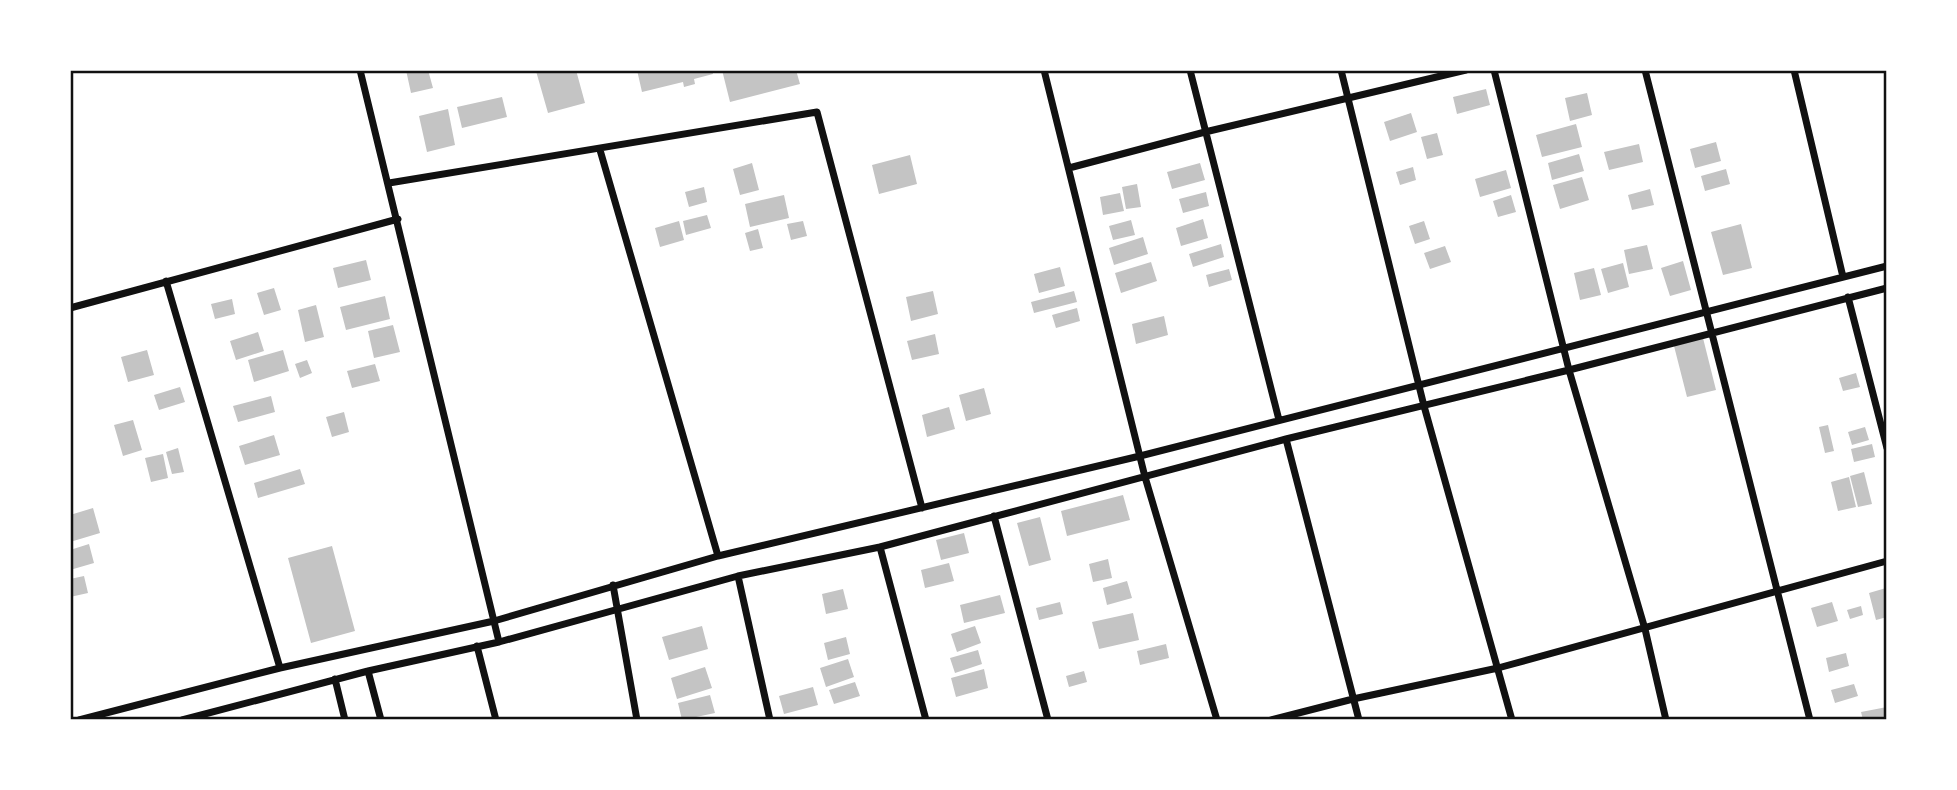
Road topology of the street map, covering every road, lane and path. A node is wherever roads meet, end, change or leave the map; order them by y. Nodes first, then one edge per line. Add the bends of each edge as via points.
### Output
1 (360, 70) edge
2 (1044, 70) edge
3 (1190, 70) edge
4 (1341, 70) edge
5 (1466, 70) edge
6 (1494, 70) edge
7 (1645, 70) edge
8 (1794, 70) edge
9 (1348, 99) junction
10 (1205, 132) junction
11 (600, 150) junction
12 (1069, 168) junction
13 (389, 183) junction
14 (398, 219) junction
15 (1887, 266) edge
16 (1843, 277) junction
17 (166, 281) junction
18 (1887, 288) edge
19 (1848, 297) junction
20 (70, 308) edge
21 (1705, 313) junction
22 (1710, 333) junction
23 (1564, 348) junction
24 (1569, 370) junction
25 (1419, 385) junction
26 (1424, 406) junction
27 (1279, 420) junction
28 (1286, 439) junction
29 (1887, 448) edge
30 (1140, 456) junction
31 (1144, 477) junction
32 (922, 508) junction
33 (994, 516) junction
34 (880, 547) junction
35 (718, 556) junction
36 (1887, 561) edge
37 (738, 576) junction
38 (613, 585) junction
39 (1777, 590) junction
40 (618, 608) junction
41 (494, 621) junction
42 (1645, 629) junction
43 (499, 642) junction
44 (477, 646) junction
45 (280, 668) junction
46 (1498, 668) junction
47 (368, 671) junction
48 (335, 679) junction
49 (1353, 699) junction
50 (79, 720) edge
51 (182, 720) edge
52 (345, 720) edge
53 (381, 720) edge
54 (496, 720) edge
55 (637, 720) edge
56 (770, 720) edge
57 (926, 720) edge
58 (1048, 720) edge
59 (1217, 720) edge
60 (1271, 720) edge
61 (1359, 720) edge
62 (1512, 720) edge
63 (1666, 720) edge
64 (1810, 720) edge

1 - 13 street
2 - 12 street
3 - 10 street
4 - 9 street
5 - 9 street
6 - 23 street
7 - 21 street
8 - 16 street
9 - 10 street
9 - 25 street
10 - 12 street
10 - 27 street
11 - 13 street
11 - 32 street via 817,112
11 - 35 street
12 - 30 street
13 - 14 street
14 - 17 street
14 - 41 street
15 - 16 street
16 - 21 street
17 - 20 street
17 - 45 street
18 - 19 street
19 - 22 street
19 - 29 street
21 - 22 street
21 - 23 street
22 - 24 street
22 - 39 street
23 - 24 street
23 - 25 street
24 - 26 street
24 - 42 street
25 - 26 street
25 - 27 street
26 - 28 street
26 - 46 street
27 - 30 street
28 - 31 street
28 - 49 street
30 - 31 street
30 - 32 street
31 - 33 street
31 - 59 street
32 - 35 street
33 - 34 street
33 - 58 street
34 - 37 street
34 - 57 street
35 - 38 street
36 - 39 street
37 - 40 street
37 - 56 street
38 - 40 street
38 - 41 street
39 - 42 street
39 - 64 street
40 - 43 street
40 - 55 street
41 - 43 street
41 - 45 street
42 - 46 street
42 - 63 street
43 - 44 street
44 - 47 street
44 - 54 street
45 - 50 street
46 - 49 street
46 - 62 street
47 - 48 street
47 - 53 street
48 - 51 street
48 - 52 street
49 - 60 street
49 - 61 street

